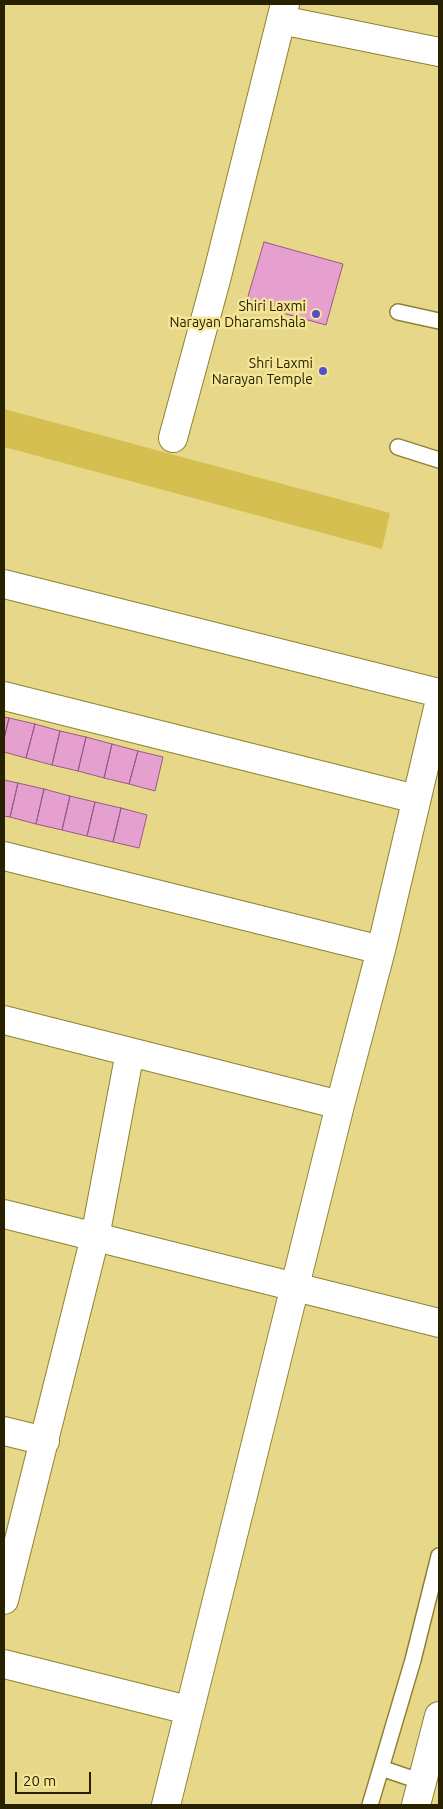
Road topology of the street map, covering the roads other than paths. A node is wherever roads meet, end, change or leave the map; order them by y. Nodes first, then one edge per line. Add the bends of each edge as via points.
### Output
1 (283, 12) edge
2 (439, 52) edge
3 (398, 312) dead end
4 (439, 321) edge
5 (173, 438) dead end
6 (398, 447) dead end
7 (439, 460) edge
8 (4, 584) edge
9 (439, 693) edge
10 (4, 696) edge
11 (439, 704) edge
12 (416, 799) junction
13 (4, 856) edge
14 (381, 950) junction
15 (4, 1020) edge
16 (130, 1052) junction
17 (340, 1105) junction
18 (4, 1214) edge
19 (95, 1237) junction
20 (295, 1287) junction
21 (439, 1324) edge
22 (4, 1430) edge
23 (45, 1441) junction
24 (439, 1556) edge
25 (4, 1600) edge
26 (4, 1664) edge
27 (188, 1710) junction
28 (439, 1716) edge
29 (381, 1768) junction
30 (419, 1794) edge
31 (166, 1805) edge
32 (370, 1805) edge

1 - 2 street
1 - 5 street
3 - 4 lane
6 - 7 lane
8 - 9 street
10 - 12 street
11 - 12 street
12 - 14 street
13 - 14 street
14 - 17 street
15 - 16 street
16 - 17 street
16 - 19 street
17 - 20 street
18 - 19 street
19 - 20 street
19 - 23 street
20 - 21 street
20 - 27 street
22 - 23 street
23 - 25 street
24 - 29 lane
26 - 27 street
27 - 31 street
28 - 30 street
29 - 30 lane
29 - 32 lane

